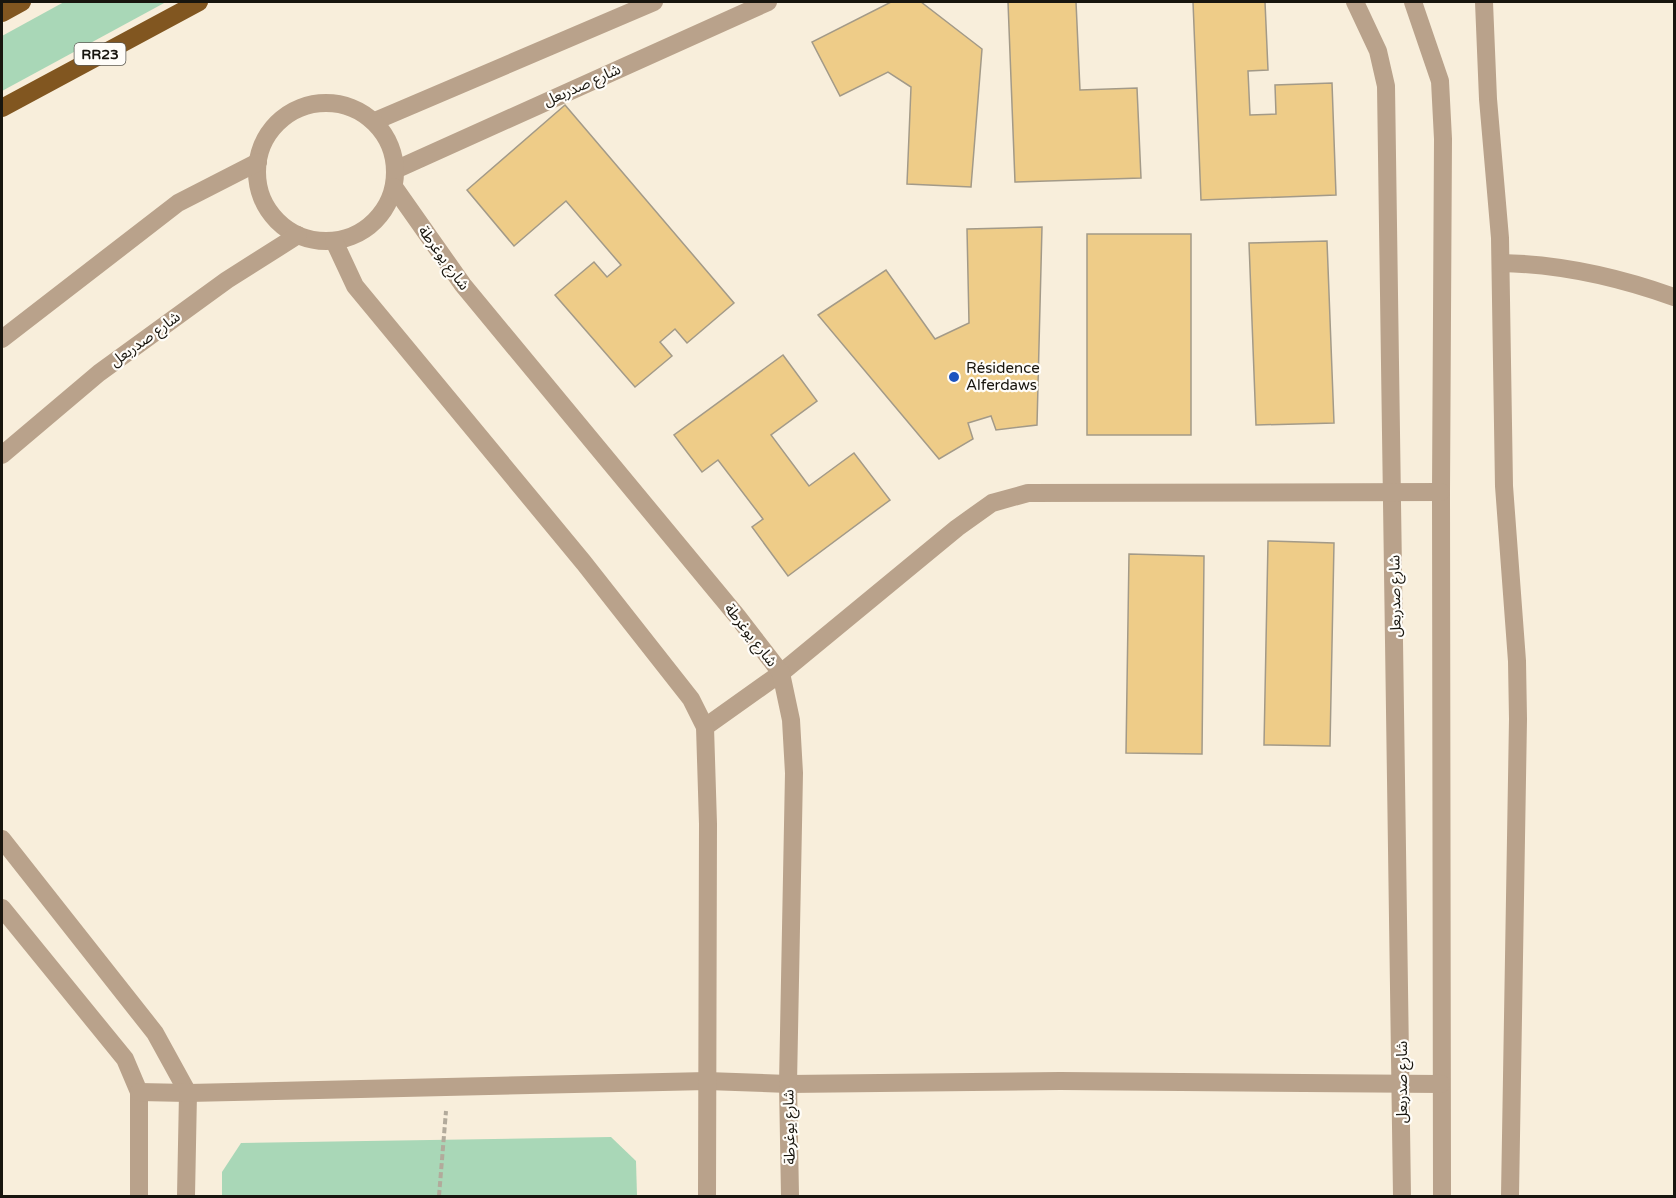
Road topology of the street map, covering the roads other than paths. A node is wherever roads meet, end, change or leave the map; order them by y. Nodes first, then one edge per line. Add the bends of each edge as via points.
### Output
1 (22, 2) edge
2 (199, 2) edge
3 (654, 2) edge
4 (768, 2) edge
5 (1355, 2) edge
6 (1413, 2) edge
7 (1484, 2) edge
8 (2, 13) edge
9 (2, 108) edge
10 (375, 121) junction
11 (258, 162) junction
12 (394, 178) junction
13 (298, 235) junction
14 (334, 241) junction
15 (1501, 263) junction
16 (1674, 297) edge
17 (2, 339) edge
18 (2, 455) edge
19 (1394, 492) junction
20 (1441, 492) junction
21 (781, 673) junction
22 (705, 727) junction
23 (2, 839) edge
24 (2, 908) edge
25 (707, 1081) junction
26 (1402, 1083) junction
27 (788, 1084) junction
28 (1441, 1084) junction
29 (139, 1092) junction
30 (188, 1093) junction
31 (140, 1197) edge
32 (186, 1197) edge
33 (707, 1197) edge
34 (790, 1197) edge
35 (1402, 1197) edge
36 (1442, 1197) edge
37 (1510, 1197) edge

1 - 8 highway
2 - 9 highway, RR23
3 - 10 street
4 - 12 street, شارع صدربعل
5 - 19 street, شارع صدربعل via 1378,51 1386,86
6 - 20 street via 1440,81
7 - 15 street
10 - 11 street via 346,106 325,103 302,107 280,119 269,132
10 - 12 street via 386,138
11 - 13 street via 263,202 275,220
11 - 17 street via 178,203
12 - 14 street via 379,216 365,229
12 - 21 street, شارع يوغرطة via 463,285
13 - 14 street
13 - 18 street, شارع صدربعل via 227,280 99,373
14 - 22 street via 355,286 605,590 691,699
15 - 16 street via 1560,266
15 - 37 street via 1503,486 1518,719
19 - 20 street
19 - 21 street via 1028,493 992,503
19 - 26 street, شارع صدربعل
20 - 28 street
21 - 22 street
21 - 27 street, شارع يوغرطة via 791,720 794,772
22 - 25 street
23 - 30 street via 155,1033
24 - 29 street via 125,1059
25 - 27 street
25 - 30 street
25 - 33 street
26 - 27 street
26 - 28 street
26 - 35 street, شارع صدربعل
27 - 34 street, شارع يوغرطة
28 - 36 street
29 - 30 street
29 - 31 street
30 - 32 street

